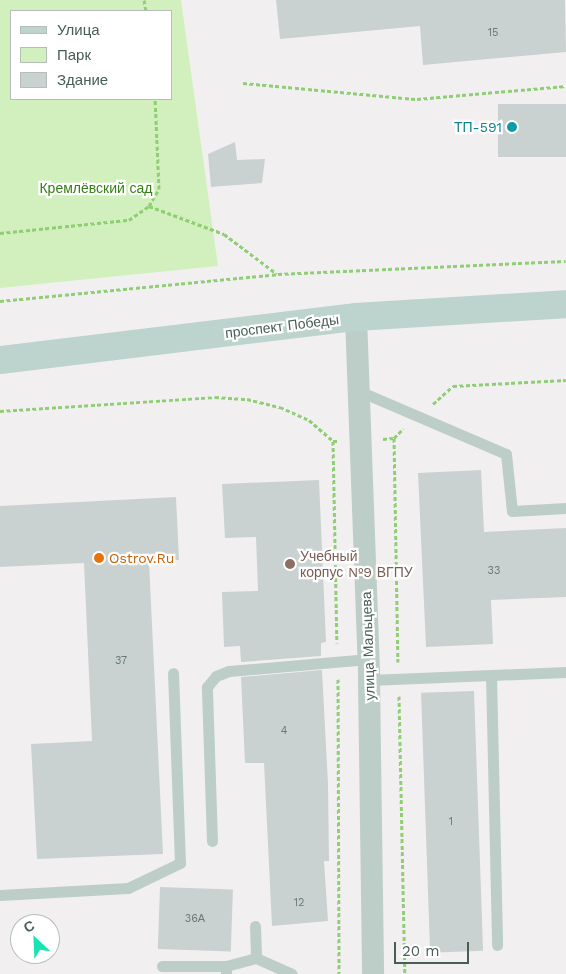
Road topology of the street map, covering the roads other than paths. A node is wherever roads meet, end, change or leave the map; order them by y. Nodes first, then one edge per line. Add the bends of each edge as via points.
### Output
1 (566, 304) edge
2 (356, 318) junction
3 (0, 360) edge
4 (359, 392) junction
5 (566, 508) edge
6 (369, 669) junction
7 (566, 672) edge
8 (173, 673) dead end
9 (491, 675) junction
10 (212, 841) dead end
11 (0, 895) edge
12 (255, 926) dead end
13 (497, 945) dead end
14 (256, 958) junction
15 (162, 966) dead end
16 (226, 970) edge
17 (292, 974) edge
18 (373, 974) edge

1 - 2 main road, проспект Победы
2 - 3 main road, проспект Победы
2 - 4 street, улица Мальцева
4 - 5 lane via 506,454 512,511
4 - 6 street, улица Мальцева
6 - 9 lane via 399,679
6 - 10 lane via 338,662 229,671 216,676 208,687
6 - 18 street, улица Мальцева
7 - 9 lane
8 - 11 lane via 180,863 128,888
9 - 13 lane
12 - 14 lane
14 - 16 lane
14 - 17 lane
15 - 16 lane

